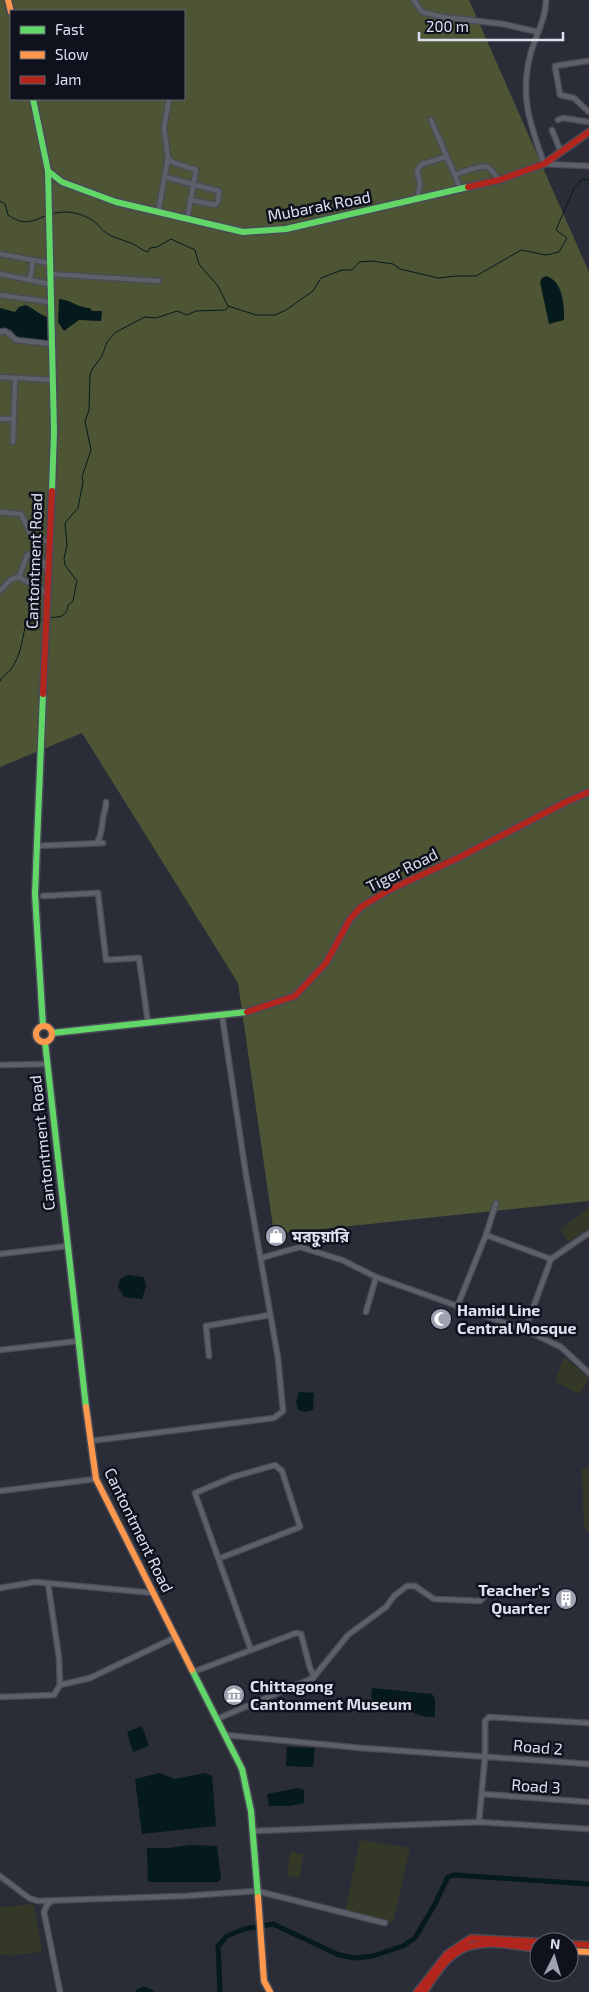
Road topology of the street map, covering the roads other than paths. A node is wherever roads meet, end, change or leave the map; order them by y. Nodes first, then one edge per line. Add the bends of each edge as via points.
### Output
1 (414, 0) edge
2 (546, 0) edge
3 (538, 32) junction
4 (587, 61) dead end
5 (33, 100) edge
6 (169, 100) edge
7 (589, 112) edge
8 (431, 120) dead end
9 (558, 120) dead end
10 (589, 122) edge
11 (552, 130) dead end
12 (589, 132) edge
13 (561, 152) junction
14 (446, 157) junction
15 (168, 158) junction
16 (544, 164) junction
17 (589, 166) edge
18 (48, 172) junction
19 (454, 176) junction
20 (165, 177) junction
21 (499, 180) junction
22 (194, 184) junction
23 (461, 190) junction
24 (417, 199) junction
25 (190, 200) junction
26 (158, 213) junction
27 (187, 220) junction
28 (0, 254) edge
29 (33, 260) junction
30 (49, 264) junction
31 (0, 274) edge
32 (49, 274) junction
33 (30, 280) junction
34 (159, 281) dead end
35 (49, 284) junction
36 (0, 295) edge
37 (50, 303) junction
38 (0, 332) edge
39 (51, 344) junction
40 (0, 377) edge
41 (15, 378) junction
42 (53, 380) junction
43 (0, 419) edge
44 (13, 419) junction
45 (13, 442) dead end
46 (0, 512) edge
47 (49, 542) junction
48 (48, 572) junction
49 (19, 578) junction
50 (0, 591) edge
51 (47, 593) junction
52 (589, 792) edge
53 (106, 802) dead end
54 (37, 846) junction
55 (43, 896) dead end
56 (222, 1015) junction
57 (148, 1023) junction
58 (42, 1026) junction
59 (52, 1033) junction
60 (45, 1042) junction
61 (47, 1064) junction
62 (0, 1065) edge
63 (496, 1203) dead end
64 (589, 1233) edge
65 (486, 1235) junction
66 (68, 1246) junction
67 (0, 1254) edge
68 (261, 1258) junction
69 (551, 1259) junction
70 (376, 1277) junction
71 (457, 1307) junction
72 (366, 1312) dead end
73 (270, 1315) junction
74 (525, 1330) junction
75 (78, 1341) junction
76 (0, 1350) edge
77 (209, 1356) dead end
78 (589, 1373) edge
79 (90, 1441) junction
80 (96, 1479) junction
81 (0, 1491) edge
82 (223, 1557) dead end
83 (48, 1583) junction
84 (0, 1588) edge
85 (154, 1593) junction
86 (486, 1595) dead end
87 (176, 1637) junction
88 (251, 1650) junction
89 (193, 1672) junction
90 (313, 1678) junction
91 (60, 1685) junction
92 (0, 1697) edge
93 (217, 1719) junction
94 (589, 1723) edge
95 (225, 1735) junction
96 (485, 1756) junction
97 (589, 1764) edge
98 (482, 1794) junction
99 (589, 1802) edge
100 (479, 1822) junction
101 (589, 1829) edge
102 (252, 1831) junction
103 (0, 1876) edge
104 (257, 1891) junction
105 (53, 1900) junction
106 (385, 1922) dead end
107 (529, 1941) edge
108 (529, 1948) edge
109 (60, 1992) edge
110 (270, 1992) edge
111 (416, 1992) edge
112 (424, 1992) edge

1 - 3 street via 422,12 436,16
2 - 3 street
3 - 16 street via 524,92 526,109
4 - 7 street via 555,66 560,95 574,98
5 - 18 street, Cantontment Road
6 - 15 street via 164,128
8 - 14 street
9 - 10 street
11 - 13 street
12 - 13 street, Mubarak Road
13 - 16 street, Mubarak Road
14 - 19 street
14 - 24 street via 422,164 417,170 420,184
15 - 20 street
15 - 22 street via 196,170
16 - 17 street
16 - 21 street, Mubarak Road
18 - 26 street, Mubarak Road via 62,182
18 - 30 street, Cantontment Road
19 - 21 street via 484,166
19 - 23 street
20 - 22 street
20 - 26 street
21 - 23 street, Mubarak Road
22 - 25 street
22 - 25 street via 219,191 218,202 215,205
23 - 24 street, Mubarak Road
24 - 27 street, Mubarak Road via 286,230 243,232
25 - 27 street
26 - 27 street, Mubarak Road
28 - 29 street
29 - 30 street
29 - 33 street
30 - 32 street, Cantontment Road
31 - 33 street
32 - 34 street
32 - 35 street, Cantontment Road
33 - 35 street
35 - 37 street, Cantontment Road
36 - 37 street
37 - 39 street, Cantontment Road
38 - 39 street via 5,331 16,340
39 - 42 street, Cantontment Road
40 - 41 street
41 - 42 street
41 - 44 street
42 - 47 street, Cantontment Road
43 - 44 street
44 - 45 street
46 - 47 street via 21,514 31,535
47 - 48 street, Cantontment Road
48 - 49 street via 35,552 27,555
48 - 51 street, Cantontment Road
49 - 50 street via 10,580
49 - 51 street
51 - 54 street, Cantontment Road
52 - 56 street, Tiger Road via 389,890 361,907 350,919 326,963 294,996 248,1012
53 - 54 street via 100,843
54 - 58 street, Cantontment Road
55 - 57 street via 98,892 106,960 139,958
56 - 57 street, Tiger Road
56 - 68 street
57 - 59 street, Tiger Road
58 - 59 street via 49,1027
58 - 60 street via 35,1035
59 - 60 street
60 - 61 street, Cantontment Road
61 - 62 street
61 - 66 street, Cantontment Road
63 - 65 street
64 - 69 street
65 - 69 street
65 - 71 street
66 - 67 street
66 - 75 street, Cantontment Road
68 - 70 street via 300,1247 342,1260
68 - 73 street
69 - 74 street
70 - 71 street
70 - 72 street
71 - 74 street
73 - 77 street via 206,1326
73 - 79 street via 283,1411 274,1418
74 - 78 street via 561,1347
75 - 76 street
75 - 79 street, Cantontment Road
79 - 80 street, Cantontment Road
80 - 81 street
80 - 85 street, Cantontment Road
82 - 88 street via 300,1528 282,1471 275,1465 233,1477 196,1493
83 - 84 street
83 - 85 street
83 - 91 street
85 - 87 street, Cantontment Road
86 - 90 street via 480,1601 434,1599 415,1586 407,1586 386,1607 344,1639
87 - 89 street, Cantontment Road
87 - 91 street via 90,1678
88 - 89 street
88 - 90 street via 301,1634
89 - 93 street, Cantontment Road
90 - 93 street
91 - 92 street via 54,1696
93 - 95 street, Cantontment Road
94 - 96 street via 489,1717 485,1721
95 - 96 street, Road 2
95 - 102 street, Cantontment Road via 242,1769
96 - 97 street, Road 2
96 - 98 street
98 - 99 street, Road 3
98 - 100 street
100 - 101 street
100 - 102 street
102 - 104 street, Cantontment Road
103 - 105 street via 29,1898
104 - 105 street
104 - 106 street
104 - 110 street, Cantontment Road via 264,1981
105 - 109 street via 44,1912
107 - 111 street via 471,1938 446,1953
108 - 112 street via 473,1945 462,1949 451,1957

